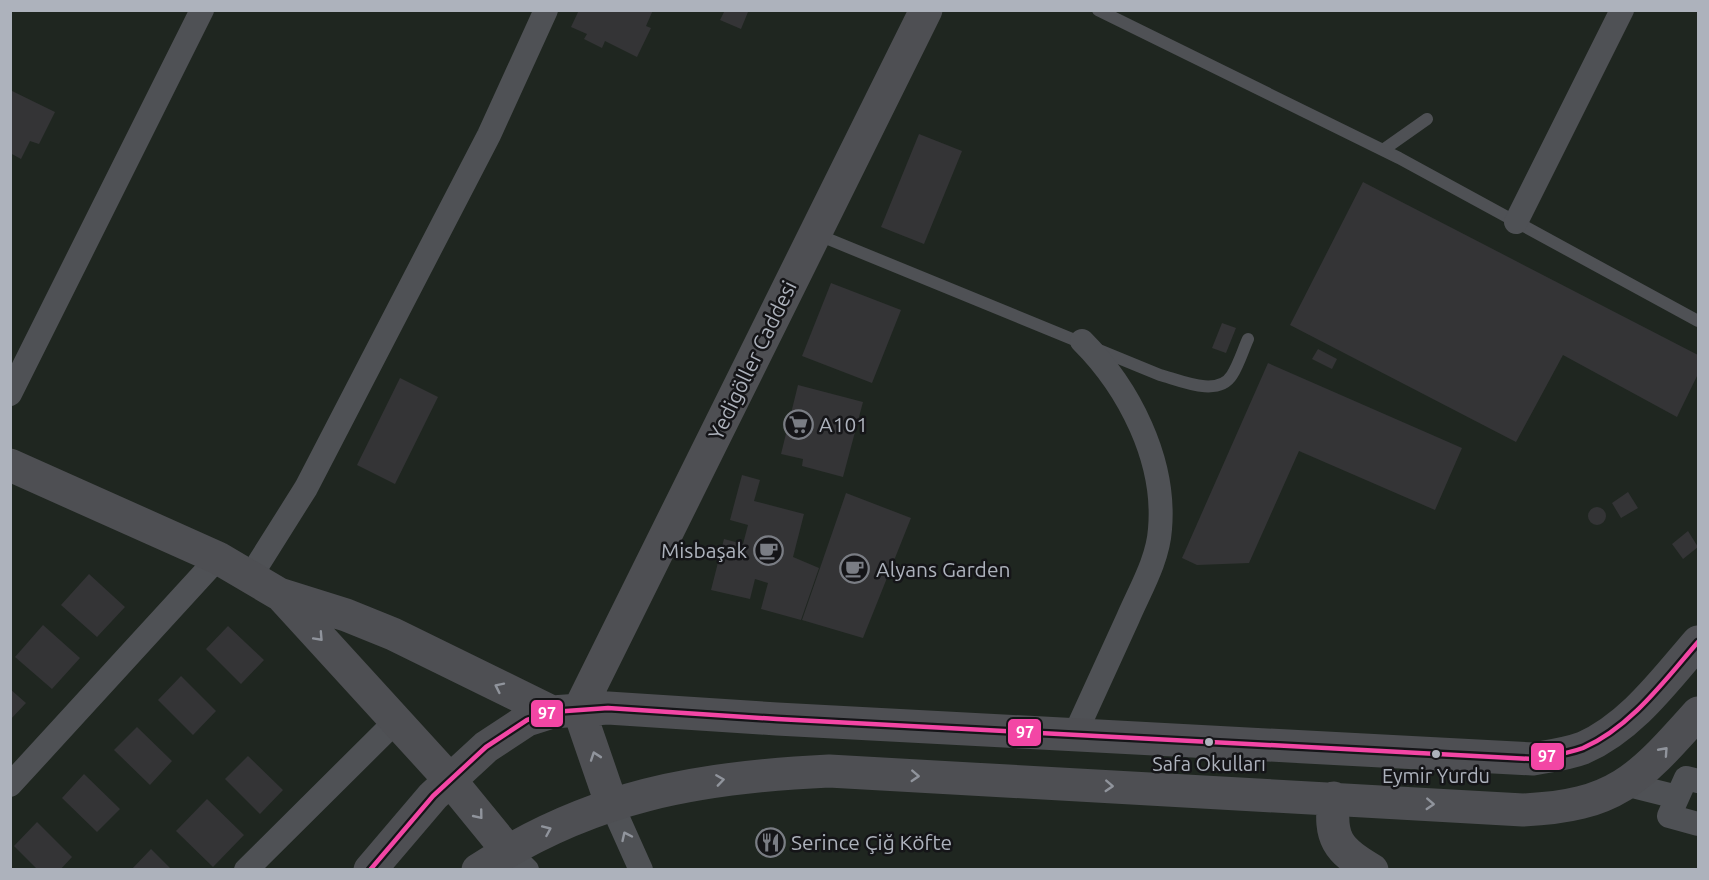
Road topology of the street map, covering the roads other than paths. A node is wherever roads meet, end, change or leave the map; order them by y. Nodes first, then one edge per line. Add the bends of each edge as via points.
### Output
1 (202, 10) edge
2 (546, 10) edge
3 (926, 10) edge
4 (1098, 10) edge
5 (1622, 10) edge
6 (1427, 119) dead end
7 (1383, 150) junction
8 (1516, 222) junction
9 (814, 233) junction
10 (1698, 321) edge
11 (1248, 339) dead end
12 (1082, 341) junction
13 (10, 394) edge
14 (10, 465) edge
15 (218, 558) junction
16 (250, 577) junction
17 (279, 594) junction
18 (1698, 642) edge
19 (566, 711) junction
20 (1698, 713) edge
21 (396, 721) junction
22 (1075, 734) junction
23 (1595, 742) junction
24 (1276, 747) junction
25 (1395, 754) junction
26 (450, 780) junction
27 (1698, 781) edge
28 (10, 784) edge
29 (1625, 784) junction
30 (1275, 795) junction
31 (1677, 797) junction
32 (1334, 798) junction
33 (1394, 802) junction
34 (612, 803) junction
35 (1698, 824) edge
36 (517, 860) edge
37 (246, 870) edge
38 (370, 870) edge
39 (478, 870) edge
40 (641, 870) edge
41 (1372, 870) edge

1 - 13 street
2 - 16 street via 489,135 306,488
3 - 9 main road, Yedigöller Caddesi
4 - 7 lane
5 - 8 street
6 - 7 lane
7 - 8 lane
8 - 10 lane
9 - 12 lane
9 - 19 main road, Yedigöller Caddesi
11 - 12 lane via 1232,375 1226,382 1209,386 1160,375
12 - 22 street via 1113,377 1150,451 1158,485 1160,529 1152,565
14 - 15 main road
15 - 16 main road
15 - 28 street
16 - 17 main road
19 -> 17 main road via 393,634
17 -> 21 main road
18 - 23 main road via 1627,720
19 - 22 main road via 608,708
19 - 26 main road via 527,720 508,731
34 -> 19 main road
29 -> 20 main road via 1657,759
21 - 26 main road
21 - 37 street
22 - 24 main road
23 - 25 main road via 1570,752 1533,759
23 - 29 main road
24 - 25 main road
24 - 30 main road
25 - 33 main road
26 -> 36 main road
26 - 38 main road
27 - 31 street via 1686,778
29 - 31 street
33 -> 29 main road via 1523,810 1560,808 1600,798
30 - 32 main road
34 -> 30 main road via 662,789 734,778 829,771
31 - 35 street via 1669,816
32 - 33 main road
32 - 41 main road via 1334,837
36 -> 34 main road via 537,835
40 -> 34 street
36 - 39 main road

